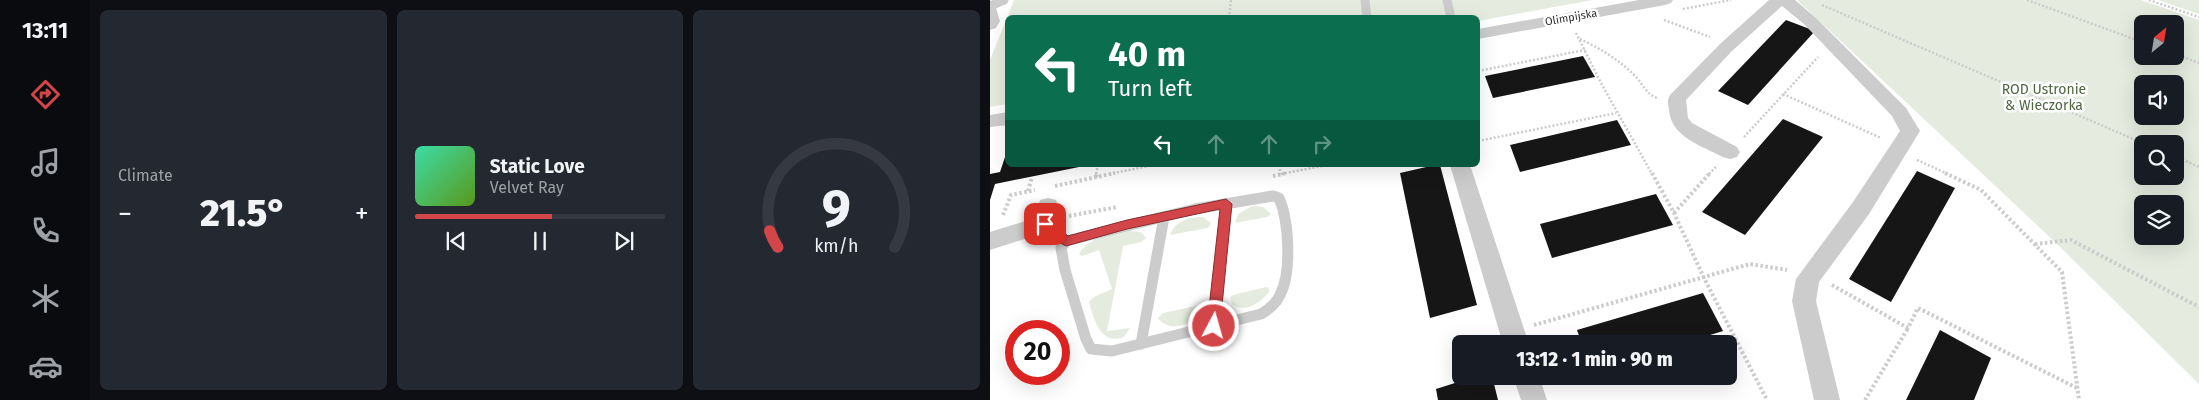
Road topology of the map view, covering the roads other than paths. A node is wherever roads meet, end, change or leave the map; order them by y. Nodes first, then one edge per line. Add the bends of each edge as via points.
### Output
1 (1004, 0) edge
2 (1365, 0) edge
3 (1447, 0) edge
4 (1665, 0) edge
5 (1779, 0) edge
6 (1785, 0) edge
7 (990, 6) edge
8 (990, 11) edge
9 (1367, 15) edge
10 (1450, 15) edge
11 (990, 25) edge
12 (1480, 34) edge
13 (1005, 118) edge
14 (990, 121) edge
15 (1730, 152) road end
16 (1461, 167) edge
17 (1047, 201) joint
18 (1226, 204) junction
19 (1164, 217) junction
20 (990, 241) edge
21 (1066, 241) junction
22 (1214, 326) junction
23 (1513, 335) edge
24 (1141, 344) junction
25 (1529, 385) edge
26 (1534, 400) edge
27 (1827, 400) edge

1 - 7 lane
2 - 9 lane
3 - 10 lane
4 - 12 street, Olimpijska
5 - 15 street via 1677,99 1679,119 1685,128
6 - 27 street via 1810,21 1899,112 1910,131 1861,208 1808,278 1804,301
8 - 11 street
13 - 14 street
16 - 23 street
17 - 20 street
17 - 21 lane
18 - 19 lane
18 - 22 lane
18 - 22 lane via 1273,196 1279,198 1285,219 1286,274 1283,290 1272,307 1261,314
19 - 21 lane
19 - 24 lane
21 - 24 lane via 1062,248 1065,270 1091,349 1112,351
22 - 24 lane
25 - 26 street

